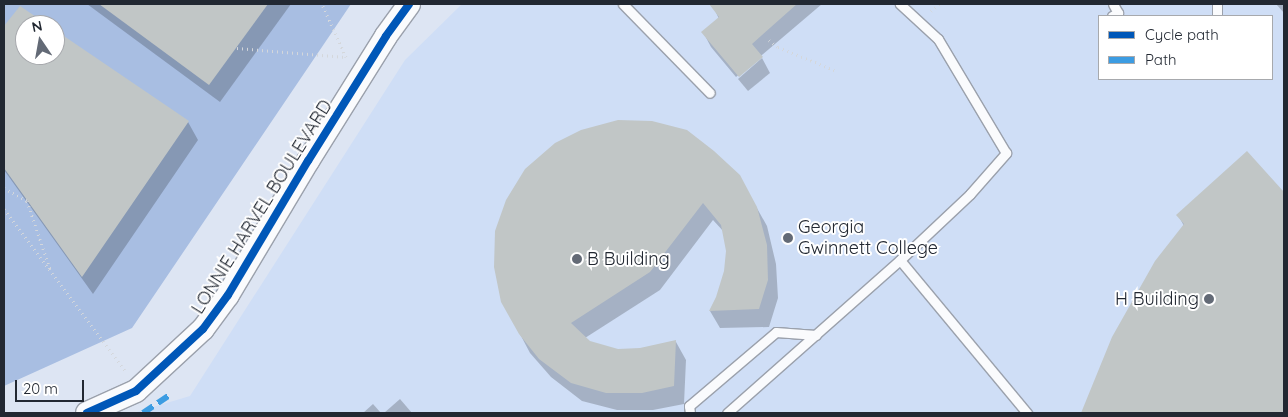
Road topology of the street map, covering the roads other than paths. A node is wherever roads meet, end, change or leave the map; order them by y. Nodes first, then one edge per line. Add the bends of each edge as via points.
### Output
1 (409, 4) edge
2 (623, 4) edge
3 (900, 4) edge
4 (1113, 4) edge
5 (1117, 15) edge
6 (710, 93) dead end
7 (900, 260) junction
8 (816, 335) junction
9 (87, 413) edge
10 (690, 413) edge
11 (727, 413) edge
12 (1027, 413) edge

1 - 9 street, LONNIE HARVEL BOULEVARD via 313,153 228,295 203,329 136,391
2 - 6 lane
3 - 7 lane via 938,39 1006,153 970,194
4 - 5 lane
7 - 8 lane
7 - 12 lane
8 - 10 lane via 776,332 689,406
8 - 11 lane

